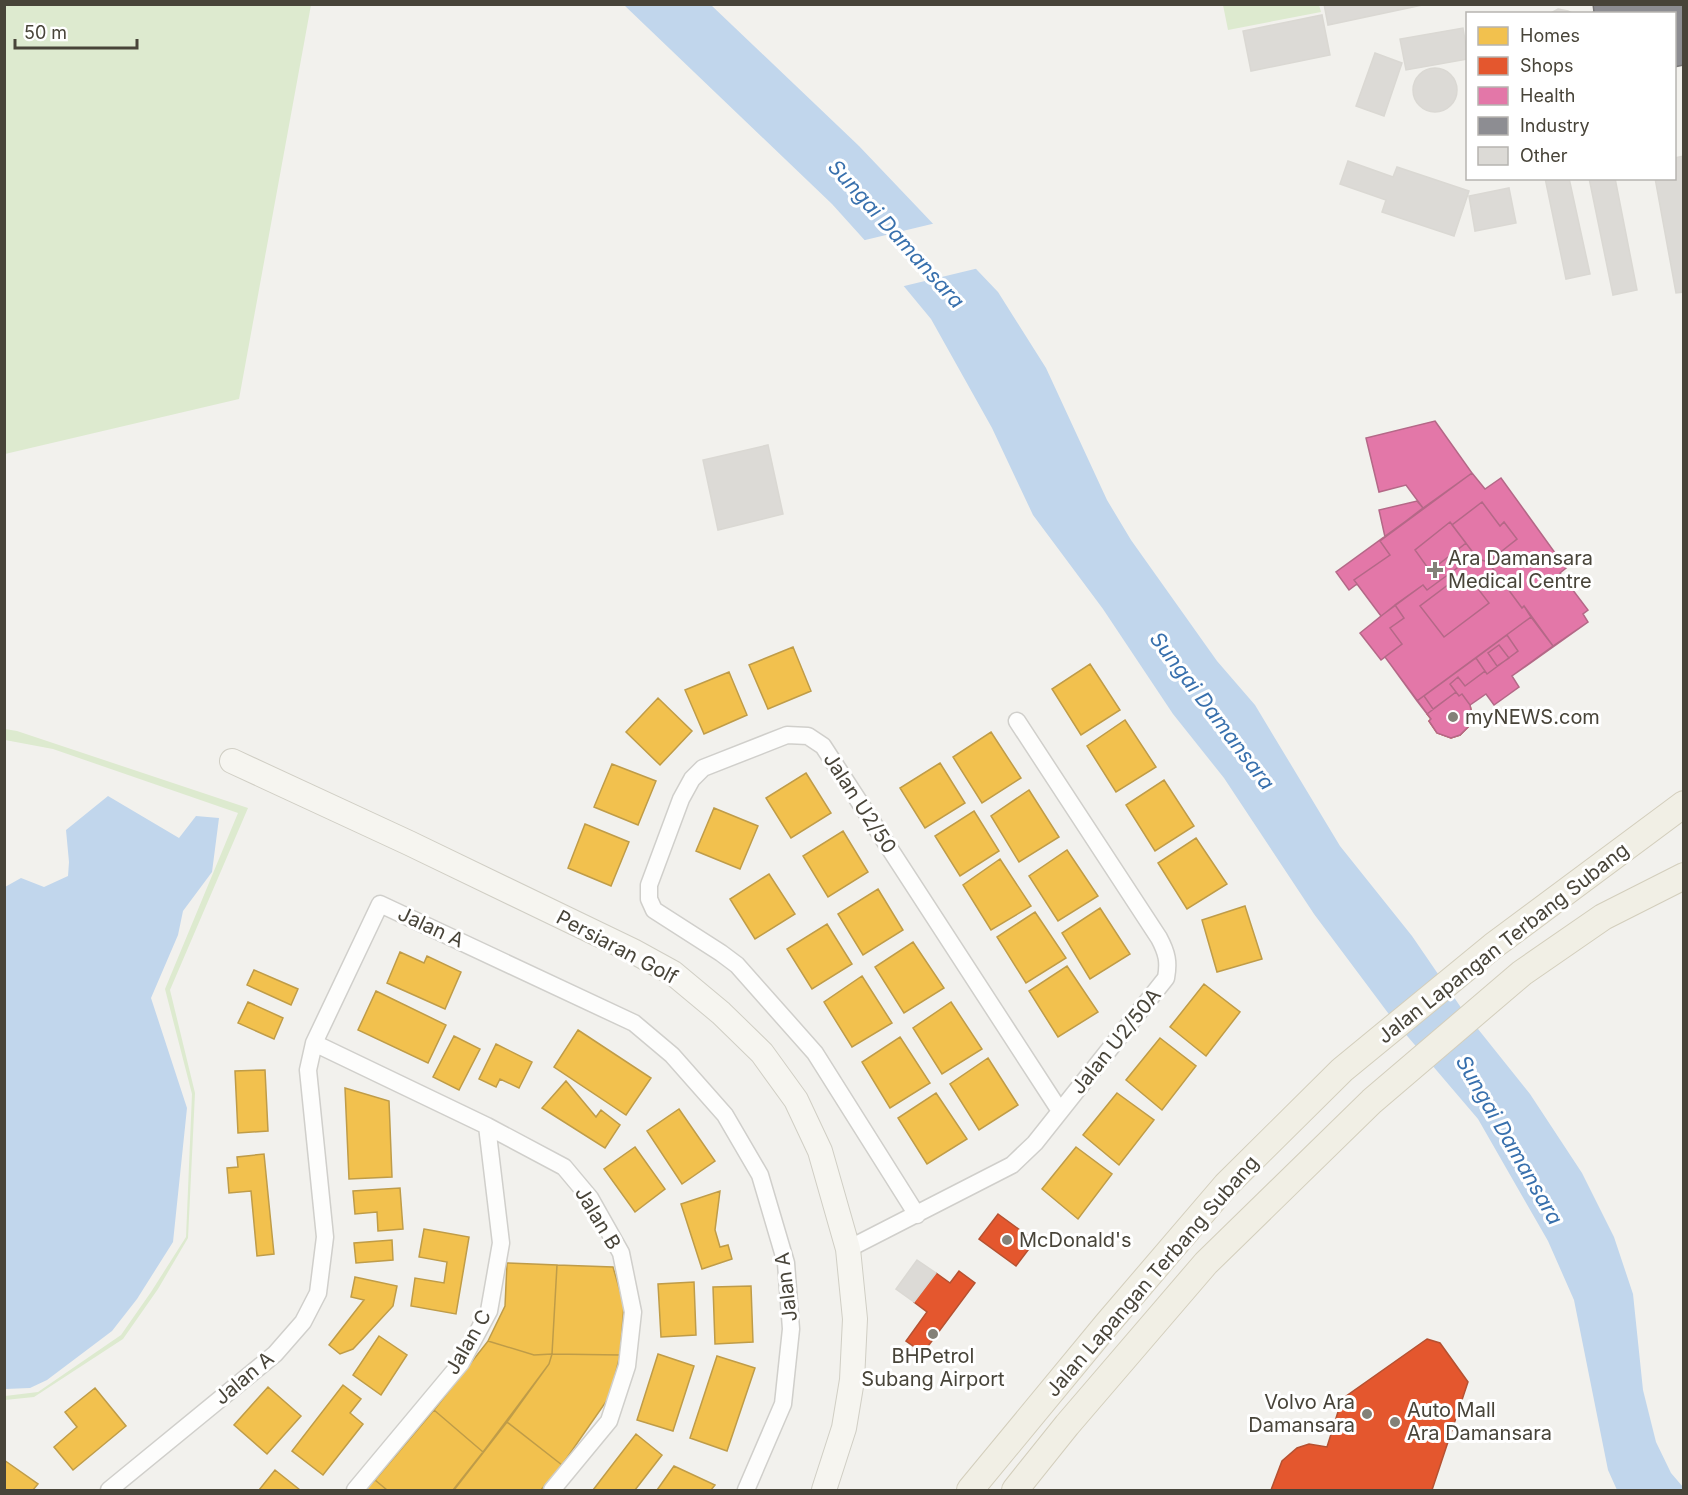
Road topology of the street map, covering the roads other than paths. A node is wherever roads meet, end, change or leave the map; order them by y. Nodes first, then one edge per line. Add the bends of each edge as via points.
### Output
1 (1017, 721) dead end
2 (232, 761) dead end
3 (1683, 804) edge
4 (1683, 876) edge
5 (314, 1043) junction
6 (1060, 1111) junction
7 (487, 1126) junction
8 (917, 1215) junction
9 (848, 1249) junction
10 (109, 1491) edge
11 (355, 1491) edge
12 (552, 1491) edge
13 (746, 1491) edge
14 (824, 1491) edge
15 (970, 1491) edge
16 (1015, 1491) edge

1 - 6 street, Jalan U2/50A via 1159,938 1168,965 1166,978 1156,993
2 - 9 street, Persiaran Golf via 497,885 673,974 722,1013 762,1053 796,1100 820,1151
3 - 15 main road, Jalan Lapangan Terbang Subang via 1493,946 1342,1070 1226,1185
4 - 16 main road, Jalan Lapangan Terbang Subang via 1603,917 1522,973 1371,1101 1206,1263
5 - 7 street, Jalan B
5 - 10 street, Jalan A via 308,1070 325,1236 318,1293 303,1322 275,1353
5 - 13 street, Jalan A via 380,904 634,1023 672,1055 725,1115 760,1175 786,1263 791,1329 783,1404
6 - 8 street, Jalan U2/50A via 1012,1165
6 - 8 street, Jalan U2/50 via 823,746 808,736 787,735 703,768 681,799 649,885 654,910 737,965 815,1053
7 - 11 street, Jalan C via 501,1243 489,1311 460,1363
7 - 12 street, Jalan B via 564,1167 590,1198 621,1253 633,1312 627,1366 609,1421
8 - 9 street, Jalan U2/50A
9 - 14 street, Persiaran Golf via 855,1319 852,1380 844,1428

